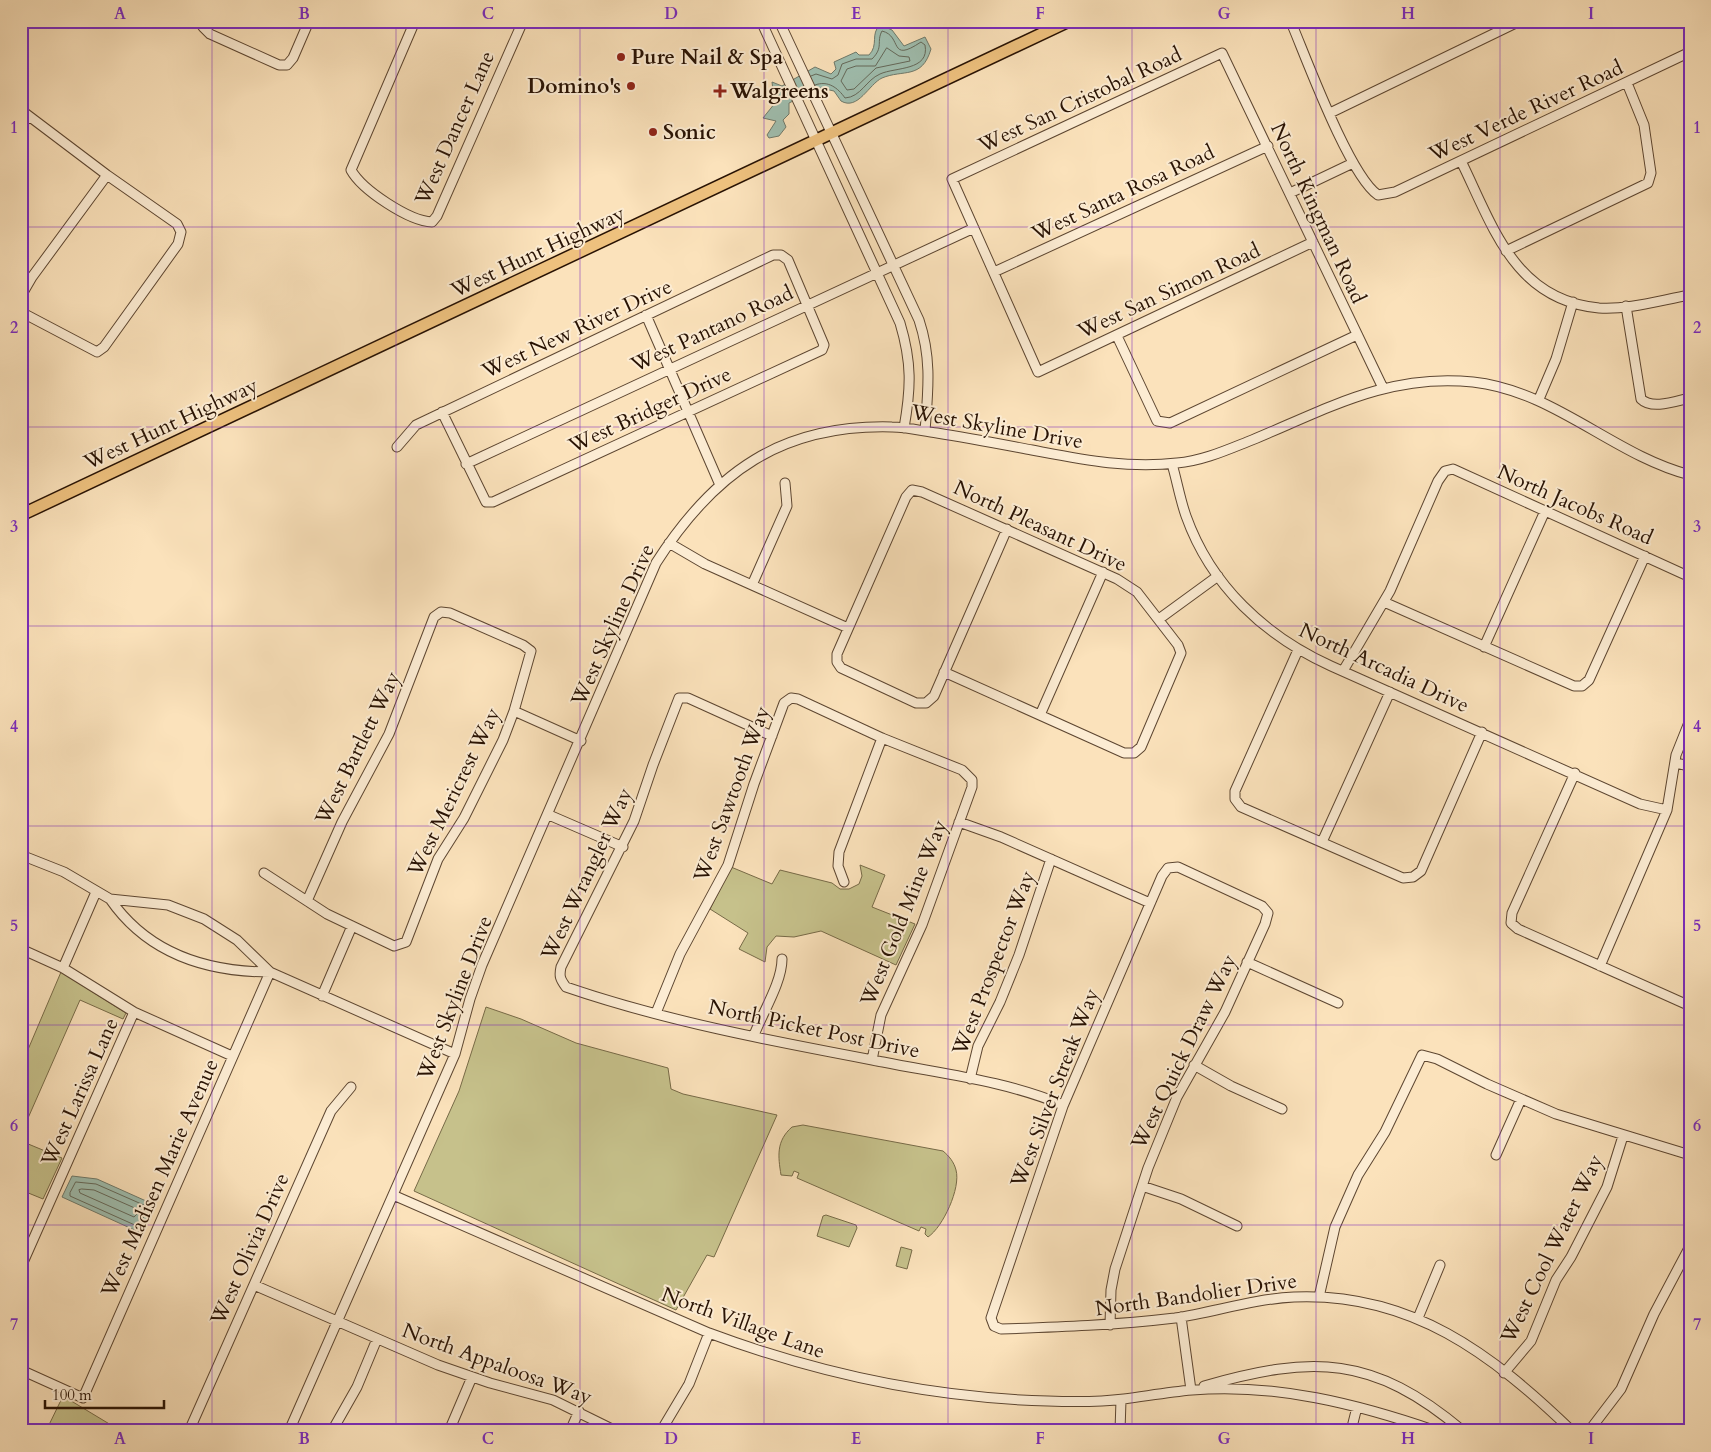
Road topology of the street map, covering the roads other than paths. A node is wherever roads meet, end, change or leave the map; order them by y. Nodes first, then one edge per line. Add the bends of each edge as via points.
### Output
1 (309, 21) edge
2 (415, 21) edge
3 (522, 21) edge
4 (761, 21) edge
5 (779, 21) edge
6 (1069, 21) edge
7 (1292, 21) edge
8 (1520, 21) edge
9 (204, 24) edge
10 (1690, 52) edge
11 (1222, 53) joint
12 (1627, 83) junction
13 (25, 113) edge
14 (1330, 113) junction
15 (21, 126) edge
16 (830, 133) junction
17 (815, 141) junction
18 (1268, 146) junction
19 (1461, 161) junction
20 (1353, 163) junction
21 (106, 175) junction
22 (1290, 193) junction
23 (974, 228) junction
24 (1313, 242) junction
25 (1506, 251) junction
26 (892, 264) junction
27 (876, 272) junction
28 (994, 272) junction
29 (1690, 295) edge
30 (21, 296) edge
31 (1573, 302) junction
32 (808, 304) junction
33 (1626, 306) junction
34 (21, 312) edge
35 (646, 315) junction
36 (1358, 335) junction
37 (1117, 336) junction
38 (669, 369) junction
39 (1382, 388) junction
40 (1690, 398) edge
41 (1539, 399) junction
42 (442, 412) junction
43 (688, 412) junction
44 (904, 428) junction
45 (925, 431) junction
46 (397, 447) dead end
47 (466, 464) junction
48 (1172, 464) junction
49 (1690, 475) edge
50 (785, 483) dead end
51 (720, 484) junction
52 (1545, 511) junction
53 (21, 515) edge
54 (1007, 530) junction
55 (669, 543) junction
56 (1645, 556) junction
57 (1103, 572) junction
58 (1218, 576) junction
59 (1690, 577) edge
60 (752, 585) junction
61 (1384, 602) junction
62 (441, 612) joint
63 (1159, 619) junction
64 (848, 628) junction
65 (1484, 647) junction
66 (1298, 650) junction
67 (1343, 671) junction
68 (944, 672) junction
69 (1390, 692) junction
70 (514, 712) junction
71 (1040, 715) junction
72 (1690, 720) edge
73 (1482, 732) junction
74 (772, 736) junction
75 (882, 738) junction
76 (581, 741) junction
77 (1675, 763) junction
78 (1690, 766) edge
79 (1575, 773) junction
80 (1667, 810) junction
81 (549, 815) junction
82 (959, 822) junction
83 (1322, 842) junction
84 (623, 847) junction
85 (21, 855) edge
86 (1051, 859) junction
87 (264, 873) dead end
88 (844, 882) dead end
89 (96, 892) junction
90 (110, 900) junction
91 (307, 901) junction
92 (1150, 903) junction
93 (1268, 912) joint
94 (352, 926) junction
95 (21, 948) edge
96 (782, 959) dead end
97 (1247, 962) junction
98 (1600, 966) junction
99 (63, 968) junction
100 (270, 972) junction
101 (561, 981) joint
102 (322, 996) junction
103 (1338, 1003) dead end
104 (1690, 1006) edge
105 (134, 1012) junction
106 (656, 1013) junction
107 (754, 1035) junction
108 (455, 1054) junction
109 (232, 1056) junction
110 (872, 1060) junction
111 (1194, 1065) junction
112 (970, 1079) junction
113 (351, 1087) dead end
114 (1521, 1099) junction
115 (1063, 1105) junction
116 (1282, 1109) dead end
117 (1623, 1136) junction
118 (1496, 1155) dead end
119 (1690, 1155) edge
120 (1142, 1186) junction
121 (393, 1194) junction
122 (1236, 1226) dead end
123 (1690, 1246) edge
124 (1440, 1265) dead end
125 (21, 1267) edge
126 (254, 1285) junction
127 (1319, 1297) junction
128 (1182, 1317) junction
129 (1418, 1318) junction
130 (337, 1321) junction
131 (1110, 1325) junction
132 (994, 1326) joint
133 (709, 1334) junction
134 (377, 1339) junction
135 (21, 1370) edge
136 (1504, 1373) junction
137 (472, 1378) junction
138 (1191, 1390) junction
139 (1121, 1400) junction
140 (1357, 1407) junction
141 (579, 1411) junction
142 (189, 1431) edge
143 (289, 1431) edge
144 (332, 1431) edge
145 (449, 1431) edge
146 (570, 1431) edge
147 (616, 1431) edge
148 (661, 1431) edge
149 (1120, 1431) edge
150 (1351, 1431) edge
151 (1436, 1431) edge
152 (1464, 1431) edge
153 (1572, 1431) edge
154 (1589, 1431) edge

1 - 9 street via 287,65 280,65 228,41
2 - 3 street, West Dancer Lane via 351,170 356,179 395,207 421,221 432,222
4 - 17 street
5 - 16 street
6 - 16 main road, West Hunt Highway
7 - 14 street
8 - 14 street
10 - 12 street, West Verde River Road
11 - 18 street, North Kingman Road
11 - 23 street, West San Cristobal Road via 952,179
12 - 19 street, West Verde River Road
12 - 25 street via 1644,125 1650,180 1645,186
13 - 15 street
13 - 21 street
14 - 20 street
16 - 17 main road, West Hunt Highway
16 - 26 street
17 - 27 street
17 - 53 main road, West Hunt Highway
18 - 22 street, North Kingman Road
18 - 28 street, West Santa Rosa Road
19 - 20 street, West Verde River Road via 1395,192 1376,194
19 - 25 street
20 - 22 street
21 - 30 street
21 - 34 street via 178,224 181,232 178,244 104,347 97,352
22 - 24 street, North Kingman Road
23 - 26 street, West Pantano Road
23 - 28 street
24 - 36 street, North Kingman Road
24 - 37 street, West San Simon Road
25 - 31 street via 1534,283 1552,295
26 - 27 street, West Pantano Road
26 - 45 street via 919,320 928,352
27 - 32 street, West Pantano Road
27 - 44 street via 907,346 911,371
28 - 37 street, West San Simon Road via 1038,372
29 - 33 street
31 - 33 street via 1599,308
31 - 41 street via 1556,359
32 - 35 street, West New River Drive via 788,260 773,255
32 - 38 street, West Pantano Road
32 - 43 street, West Bridger Drive via 824,345 822,350
33 - 40 street via 1641,399 1654,404
35 - 38 street
35 - 42 street, West New River Drive
36 - 37 street via 1170,423 1157,421
36 - 39 street, North Kingman Road
38 - 43 street
38 - 47 street, West Pantano Road
39 - 41 street, West Skyline Drive via 1449,380 1498,386
39 - 48 street, West Skyline Drive via 1354,396 1221,452
41 - 49 street, West Skyline Drive via 1631,451 1671,470
42 - 46 street, West New River Drive via 416,425
42 - 47 street
43 - 47 street, West Bridger Drive via 492,502 486,502
43 - 51 street
44 - 45 street, West Skyline Drive
44 - 51 street, West Skyline Drive via 854,427 813,434 772,450
45 - 48 street, West Skyline Drive via 1098,463 1134,466
48 - 58 street, North Arcadia Drive via 1186,516 1205,557
50 - 60 street via 787,506
51 - 55 street, West Skyline Drive
52 - 56 street, North Jacobs Road
52 - 61 street, North Jacobs Road via 1453,469 1445,471
52 - 65 street
54 - 57 street, North Pleasant Drive
54 - 64 street, North Pleasant Drive via 912,490
54 - 68 street
55 - 60 street
55 - 76 street, West Skyline Drive via 656,563
56 - 59 street, North Jacobs Road
56 - 65 street via 1589,680 1582,686 1574,686
57 - 63 street, North Pleasant Drive via 1136,592
57 - 71 street
58 - 63 street
58 - 66 street, North Arcadia Drive via 1245,608 1277,637
60 - 64 street
61 - 65 street
61 - 67 street
62 - 70 street, West Mericrest Way via 450,613 531,651
62 - 91 street, West Bartlett Way via 434,617 389,734 342,822
63 - 71 street, North Pleasant Drive via 1181,654 1140,747 1134,753 1124,753
64 - 68 street via 836,662 849,672 916,702 926,703 934,696
66 - 67 street, North Arcadia Drive
66 - 83 street via 1234,790 1235,799 1241,807
67 - 69 street, North Arcadia Drive
68 - 71 street
69 - 73 street, North Arcadia Drive
69 - 83 street
70 - 76 street
70 - 94 street, West Mericrest Way via 483,781 438,859 406,942 394,946
72 - 77 street
73 - 79 street, North Arcadia Drive
73 - 83 street via 1421,871 1413,877 1403,878
74 - 75 street, West Sawtooth Way via 784,703 791,698
74 - 84 street, West Wrangler Way via 688,698 679,698
74 - 106 street, West Sawtooth Way via 728,865 680,954
75 - 82 street, West Gold Mine Way via 962,770 972,780
75 - 88 street via 839,852 838,866
76 - 81 street, West Skyline Drive
77 - 78 street
77 - 80 street
79 - 80 street, North Arcadia Drive via 1640,804
79 - 98 street via 1512,914 1511,923 1518,930
80 - 98 street
81 - 84 street
81 - 108 street, West Skyline Drive via 475,984
82 - 86 street
82 - 110 street, West Gold Mine Way via 922,925 881,1015
84 - 101 street, West Wrangler Way via 565,958 559,976
85 - 89 street via 50,865
86 - 92 street
86 - 112 street, West Prospector Way via 1019,955 978,1046
87 - 91 street
89 - 90 street
89 - 99 street
90 - 100 street via 168,905 204,919 238,940
90 - 100 street via 143,934 182,957 226,970
91 - 94 street
92 - 93 street, West Silver Streak Way via 1168,868 1178,867 1262,906
92 - 115 street, West Silver Streak Way
93 - 97 street, West Quick Draw Way
94 - 102 street
95 - 99 street
96 - 107 street via 782,972
97 - 103 street
97 - 111 street, West Quick Draw Way via 1225,1012
98 - 104 street
99 - 105 street
100 - 102 street
100 - 109 street, West Madisen Marie Avenue
101 - 106 street, North Picket Post Drive via 566,987
102 - 108 street
105 - 109 street
105 - 125 street, West Larissa Lane
106 - 107 street, North Picket Post Drive
107 - 110 street, North Picket Post Drive
108 - 121 street, West Skyline Drive
109 - 135 street, West Madisen Marie Avenue via 83,1398
110 - 112 street, North Picket Post Drive
111 - 116 street
111 - 120 street, West Quick Draw Way via 1174,1105
112 - 115 street, North Picket Post Drive via 1020,1089
113 - 126 street, West Olivia Drive via 331,1111
114 - 117 street
114 - 118 street
114 - 127 street via 1422,1055 1385,1132 1358,1175 1335,1227
115 - 132 street, West Silver Streak Way via 991,1318
117 - 119 street
117 - 136 street, West Cool Water Way via 1606,1187 1556,1280 1531,1341
120 - 122 street via 1181,1199
120 - 131 street, West Quick Draw Way via 1115,1269
121 - 130 street, West Skyline Drive
121 - 133 street, North Village Lane
123 - 154 street via 1654,1314 1621,1389
124 - 129 street
126 - 130 street, North Appaloosa Way
126 - 142 street, West Olivia Drive
127 - 128 street, North Bandolier Drive via 1271,1299
127 - 129 street, North Bandolier Drive via 1370,1304
128 - 131 street, North Bandolier Drive
128 - 138 street
129 - 136 street, North Bandolier Drive via 1462,1341
130 - 134 street, North Appaloosa Way
130 - 143 street, West Skyline Drive
131 - 132 street, North Bandolier Drive via 1001,1329
133 - 139 street, North Village Lane via 802,1365 902,1388 1040,1401
133 - 148 street via 690,1384
134 - 137 street, North Appaloosa Way
134 - 144 street
136 - 153 street, North Bandolier Drive
137 - 141 street, North Appaloosa Way via 553,1400
137 - 145 street
138 - 139 street, North Village Lane
138 - 140 street, North Village Lane via 1262,1389
138 - 152 street, North Village Lane via 1282,1367 1343,1368 1402,1387 1438,1409
139 - 149 street
140 - 150 street
140 - 151 street, North Village Lane
141 - 146 street
141 - 147 street, North Appaloosa Way

